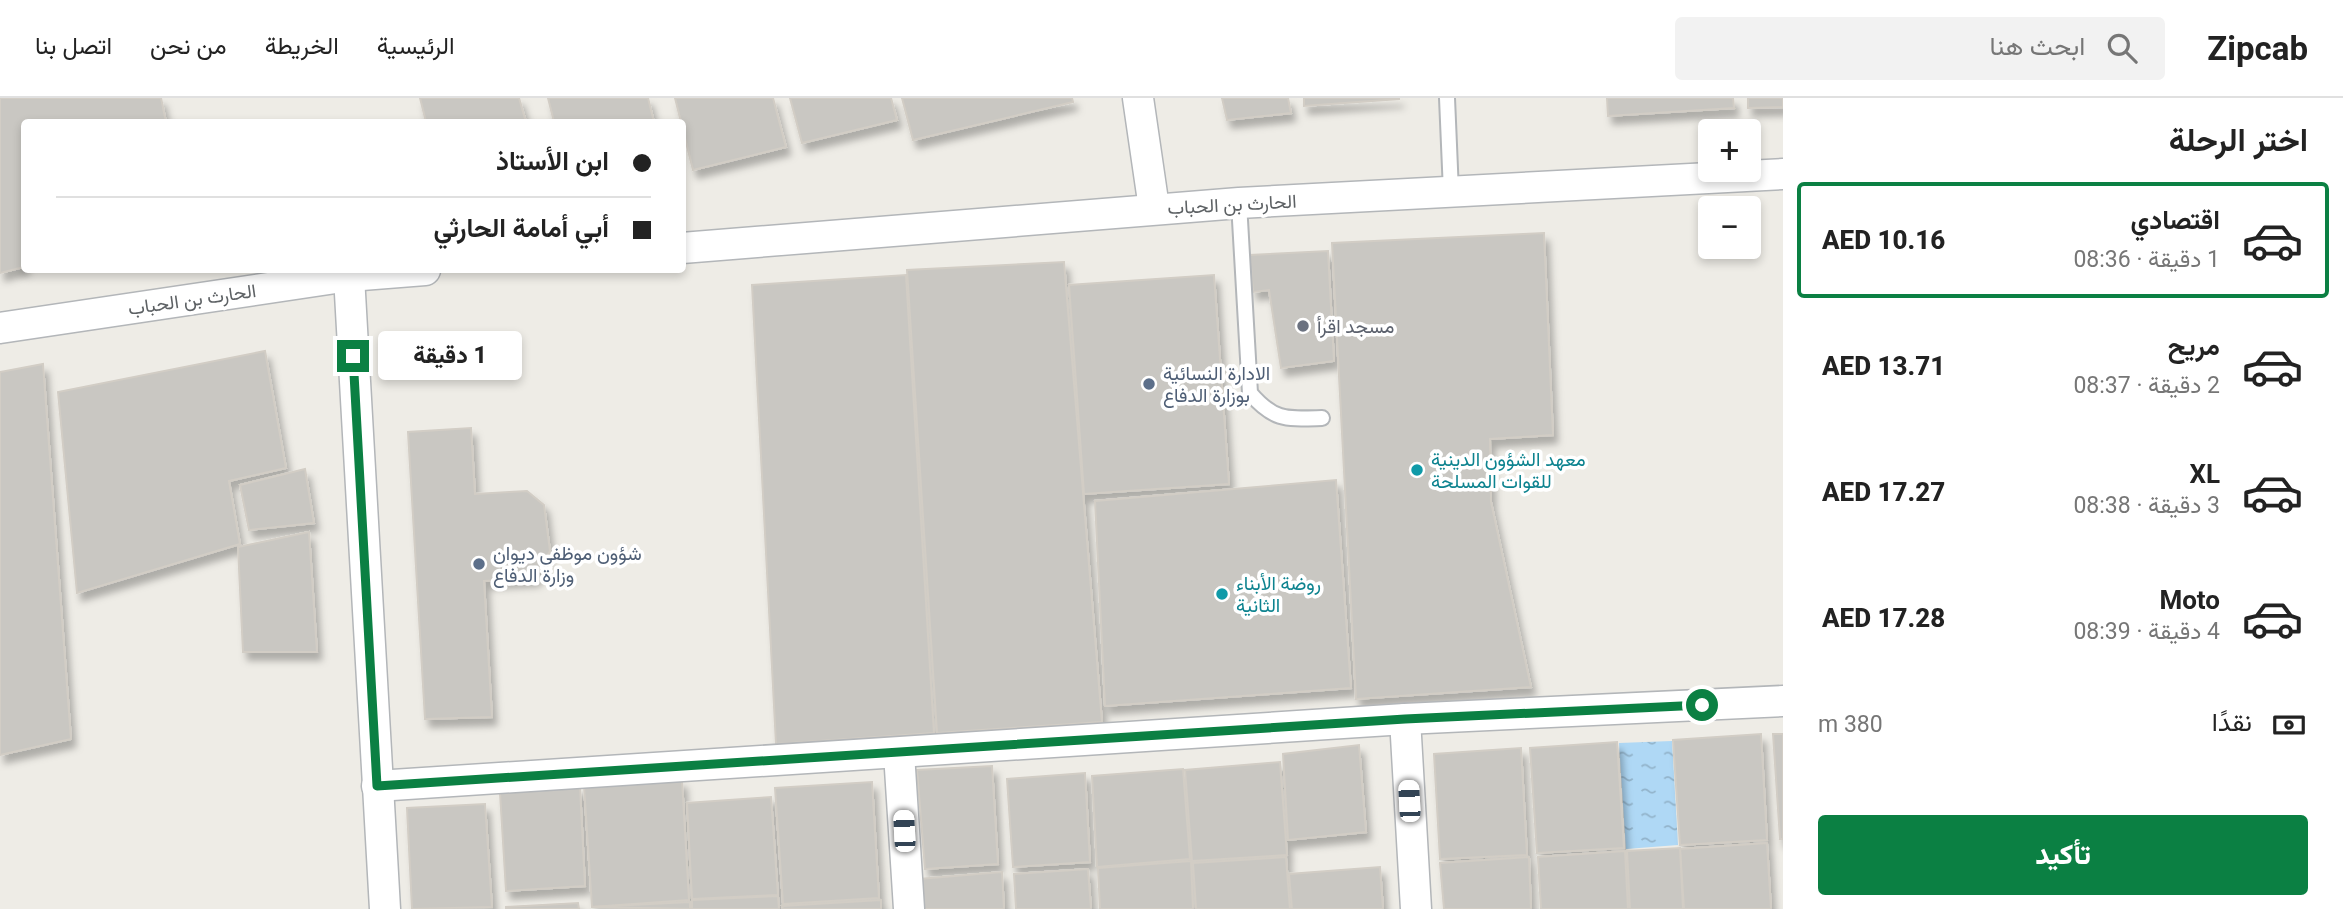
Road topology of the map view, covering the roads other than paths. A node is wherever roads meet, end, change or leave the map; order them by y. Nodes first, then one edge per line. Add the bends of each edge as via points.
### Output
1 (1138, 98) edge
2 (1447, 98) edge
3 (1783, 174) edge
4 (1451, 192) junction
5 (1239, 203) junction
6 (1154, 208) junction
7 (686, 248) edge
8 (387, 273) edge
9 (349, 276) junction
10 (0, 328) edge
11 (1322, 418) dead end
12 (1783, 701) edge
13 (1405, 719) junction
14 (900, 753) junction
15 (377, 786) junction
16 (385, 909) edge
17 (909, 909) edge
18 (1416, 909) edge

1 - 6 street
2 - 4 lane
3 - 4 street, الحارث بن الحباب
4 - 5 street, الحارث بن الحباب
5 - 6 street, الحارث بن الحباب
5 - 11 lane via 1250,393 1266,411 1290,419
6 - 7 street, الحارث بن الحباب
8 - 9 street, الحارث بن الحباب
9 - 10 street, الحارث بن الحباب
9 - 15 street
12 - 13 street
13 - 14 street
13 - 18 street
14 - 15 street
14 - 17 street
15 - 16 street

